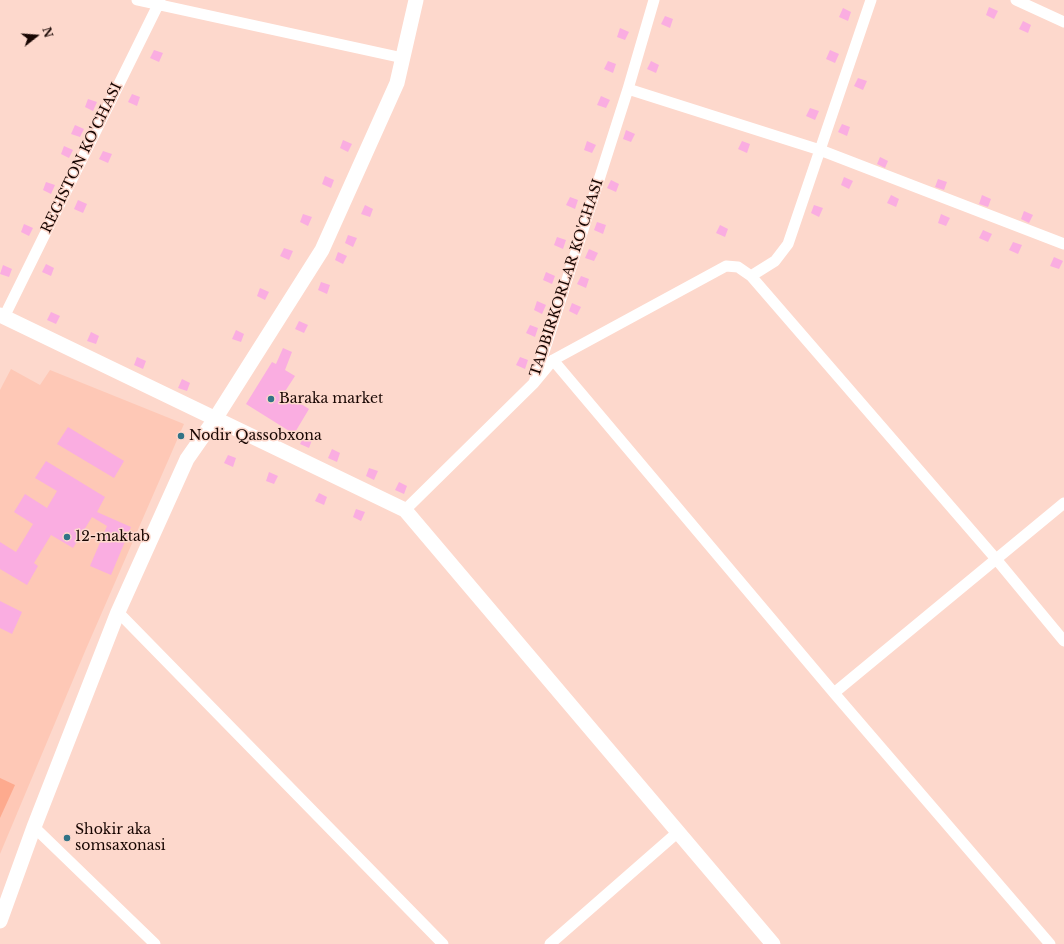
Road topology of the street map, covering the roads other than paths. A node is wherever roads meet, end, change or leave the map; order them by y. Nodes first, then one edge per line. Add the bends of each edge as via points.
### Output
1 (137, 0) edge
2 (416, 0) edge
3 (654, 0) edge
4 (871, 0) edge
5 (1016, 0) edge
6 (159, 3) edge
7 (1064, 22) edge
8 (403, 58) junction
9 (628, 89) junction
10 (820, 150) junction
11 (1064, 244) edge
12 (751, 276) junction
13 (2, 316) edge
14 (553, 360) junction
15 (534, 383) junction
16 (216, 419) junction
17 (1064, 503) edge
18 (405, 510) junction
19 (996, 559) junction
20 (118, 612) junction
21 (1064, 641) edge
22 (834, 693) junction
23 (34, 827) junction
24 (678, 832) junction
25 (0, 921) edge
26 (155, 944) edge
27 (443, 944) edge
28 (550, 944) edge
29 (773, 944) edge
30 (1050, 944) edge

1 - 6 street
2 - 8 street
3 - 9 street, TADBIRKORLAR KO'CHASI
4 - 10 street
5 - 7 street
6 - 8 street
6 - 13 street, REGISTON KO'CHASI
8 - 16 street via 397,83 322,250
9 - 10 street
9 - 15 street, TADBIRKORLAR KO'CHASI
10 - 11 street
10 - 12 street via 788,244 775,262
12 - 14 street via 738,267 726,266
12 - 19 street
13 - 16 street
14 - 15 street
14 - 22 street
15 - 18 street, TADBIRKORLAR KO'CHASI
16 - 18 street
16 - 20 street via 187,460
17 - 19 street
18 - 24 street
19 - 21 street
19 - 22 street
20 - 23 street
20 - 27 street
22 - 30 street
23 - 25 street
23 - 26 street
24 - 28 street
24 - 29 street

